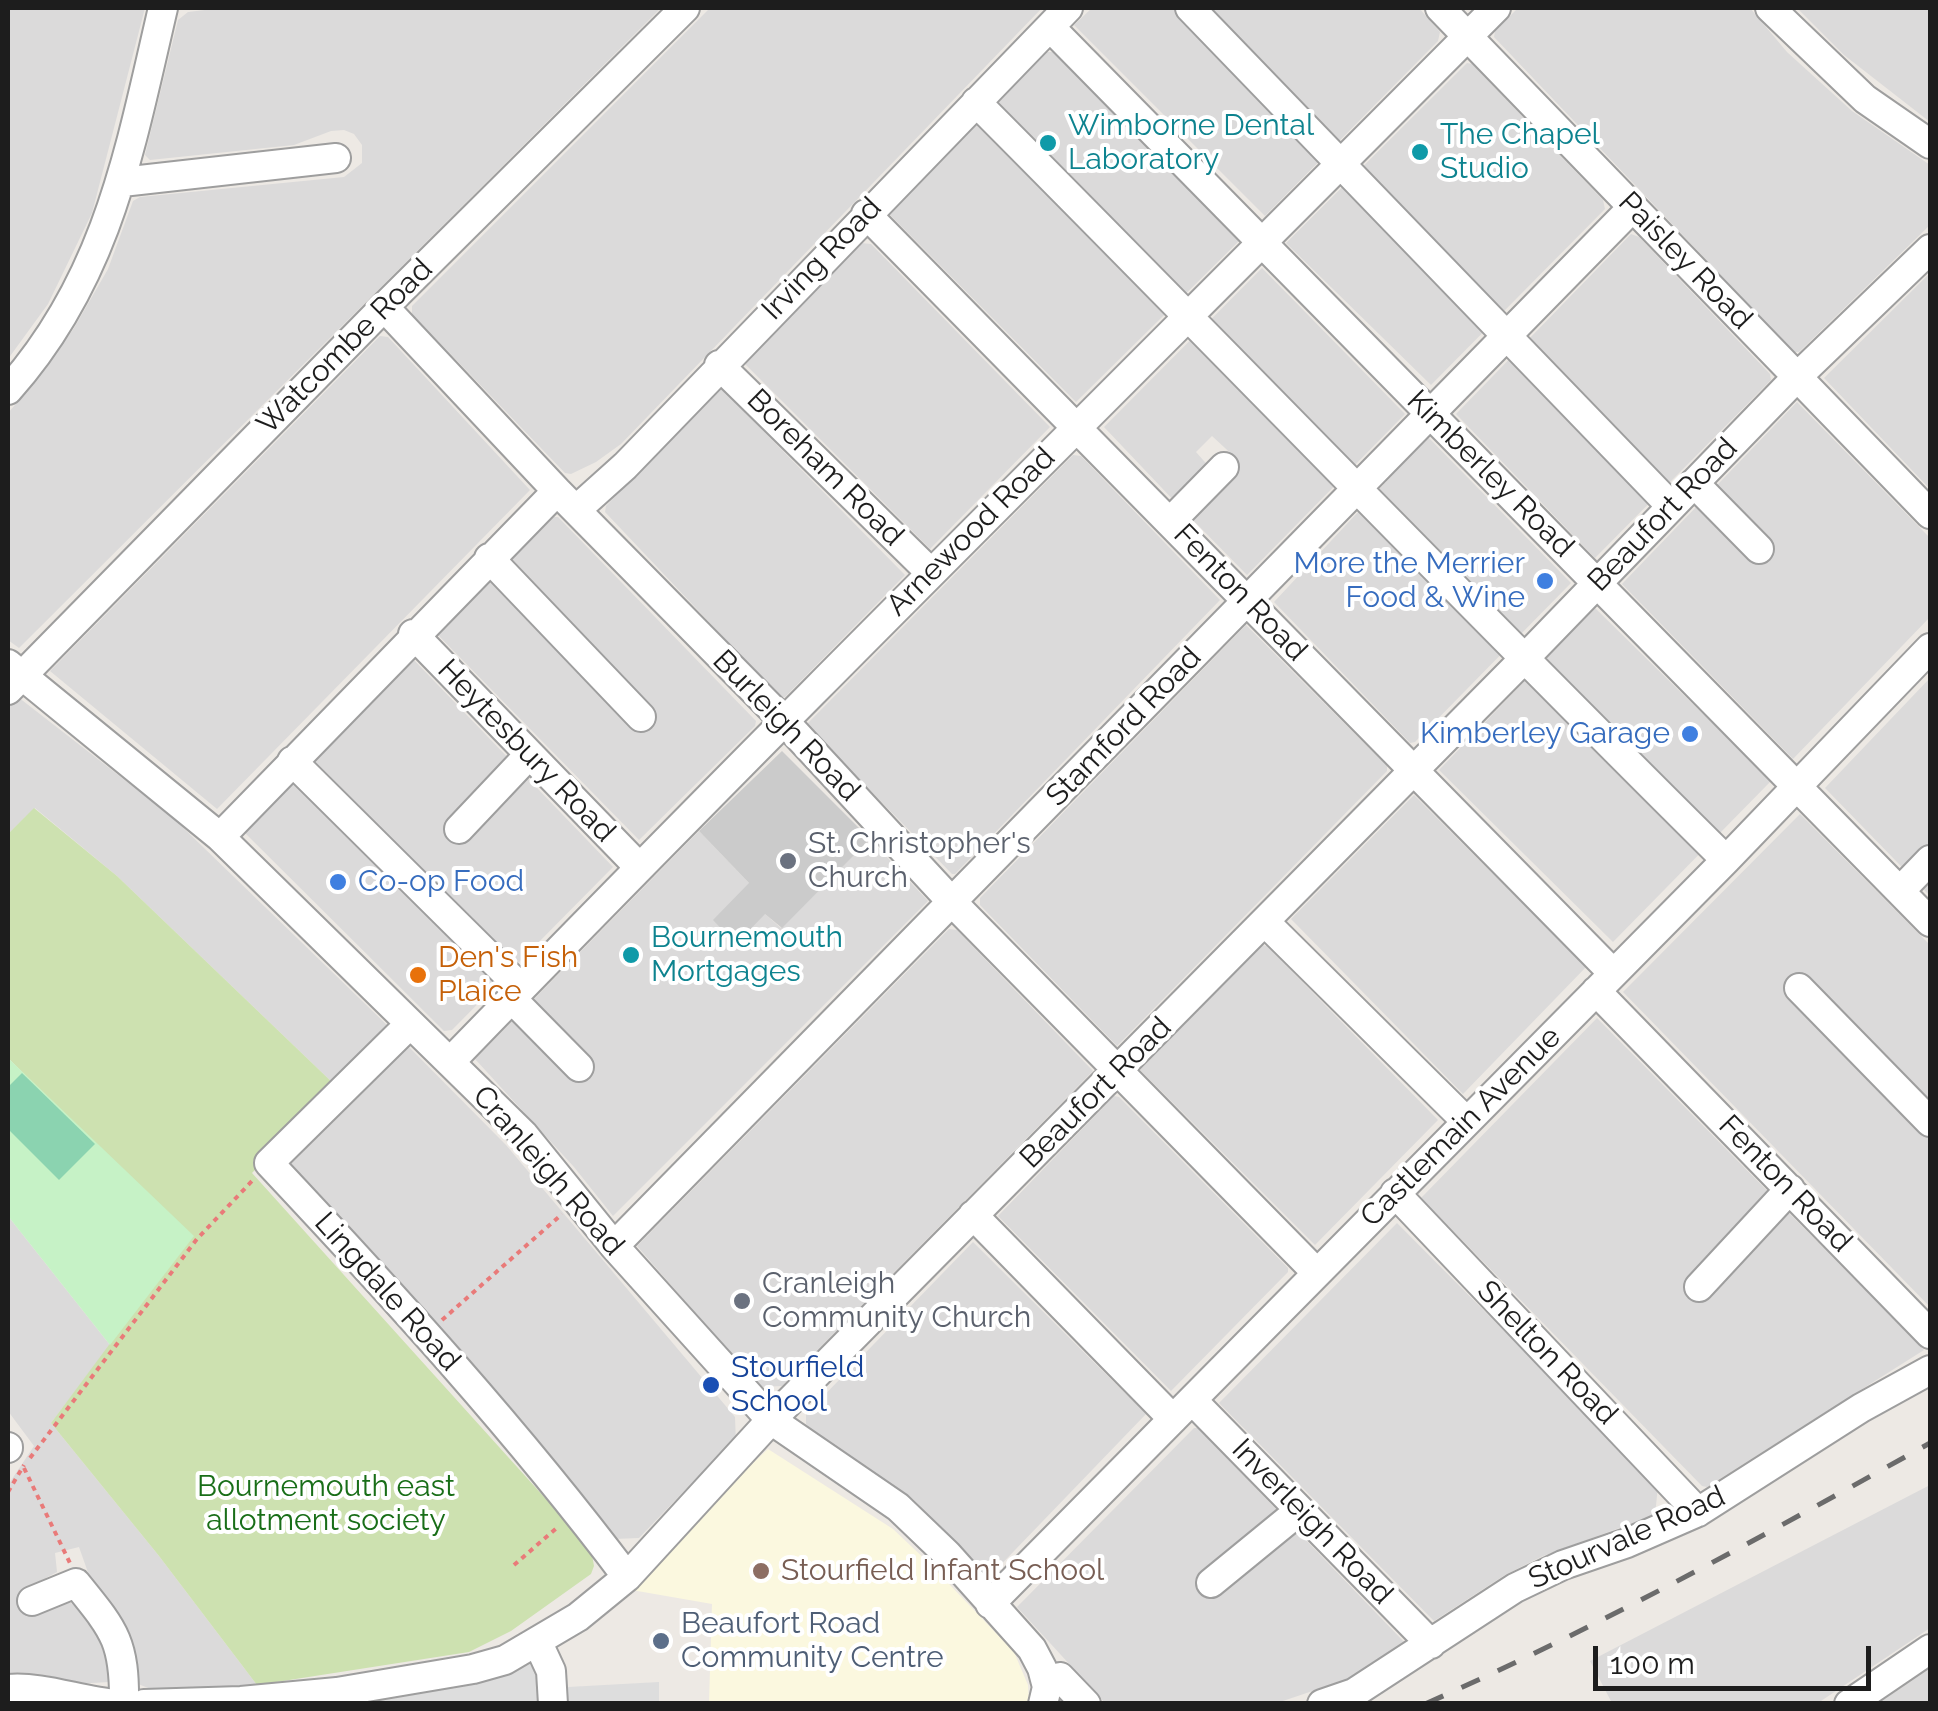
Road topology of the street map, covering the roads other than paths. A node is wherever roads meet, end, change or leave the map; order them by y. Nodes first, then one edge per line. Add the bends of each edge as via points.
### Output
1 (163, 8) edge
2 (685, 8) edge
3 (1190, 8) edge
4 (1440, 8) edge
5 (1496, 8) edge
6 (1770, 8) edge
7 (1059, 17) edge
8 (1468, 36) junction
9 (976, 102) junction
10 (1930, 144) edge
11 (336, 158) dead end
12 (1341, 166) junction
13 (122, 182) junction
14 (1633, 207) junction
15 (866, 214) junction
16 (1263, 244) junction
17 (1930, 249) edge
18 (384, 307) junction
19 (1188, 314) junction
20 (1504, 337) junction
21 (720, 365) junction
22 (1797, 378) junction
23 (8, 390) edge
24 (1432, 414) junction
25 (1075, 429) junction
26 (1224, 467) dead end
27 (1694, 483) junction
28 (1356, 490) junction
29 (566, 500) junction
30 (1671, 506) junction
31 (1930, 514) edge
32 (1170, 522) junction
33 (1759, 549) dead end
34 (489, 558) junction
35 (930, 572) junction
36 (1597, 583) junction
37 (1247, 602) junction
38 (413, 634) junction
39 (1930, 648) edge
40 (1523, 660) junction
41 (12, 676) edge
42 (642, 717) dead end
43 (784, 721) junction
44 (529, 755) junction
45 (292, 761) junction
46 (1413, 770) junction
47 (1796, 788) junction
48 (459, 829) dead end
49 (220, 836) junction
50 (1726, 860) junction
51 (1930, 860) edge
52 (639, 867) junction
53 (1900, 891) junction
54 (952, 902) junction
55 (1265, 922) junction
56 (1930, 922) edge
57 (1604, 982) junction
58 (1800, 988) dead end
59 (516, 993) junction
60 (410, 1024) junction
61 (450, 1062) junction
62 (579, 1067) dead end
63 (1118, 1071) junction
64 (1466, 1122) junction
65 (1930, 1122) edge
66 (1790, 1189) junction
67 (1395, 1193) junction
68 (973, 1215) junction
69 (614, 1246) junction
70 (1316, 1272) junction
71 (1700, 1287) dead end
72 (1930, 1334) edge
73 (1930, 1370) edge
74 (1183, 1410) junction
75 (771, 1420) junction
76 (1299, 1511) junction
77 (1698, 1512) junction
78 (627, 1577) junction
79 (1211, 1583) dead end
80 (32, 1600) dead end
81 (990, 1604) junction
82 (538, 1643) junction
83 (1431, 1644) junction
84 (1930, 1648) edge
85 (17, 1693) edge
86 (1045, 1695) edge
87 (338, 1698) edge
88 (120, 1704) edge
89 (144, 1704) edge
90 (553, 1704) edge
91 (1086, 1704) edge
92 (1322, 1704) edge
93 (1849, 1704) edge

1 - 13 street
2 - 18 street, Watcombe Road
3 - 12 street
4 - 8 street, Paisley Road
5 - 8 street, Arnewood Road
6 - 10 street via 1864,98
7 - 9 street, Irving Road
7 - 16 street, Kimberley Road
8 - 12 street, Arnewood Road
8 - 14 street, Paisley Road
9 - 15 street, Irving Road
9 - 19 street
11 - 13 street
12 - 16 street, Arnewood Road
12 - 20 street
13 - 23 street via 61,321
14 - 20 street, Stamford Road
14 - 22 street, Paisley Road
15 - 21 street, Irving Road
15 - 25 street, Fenton Road
16 - 19 street, Arnewood Road
16 - 24 street, Kimberley Road
17 - 22 street, Beaufort Road
18 - 29 street, Burleigh Road
18 - 41 street, Watcombe Road
19 - 25 street, Arnewood Road
19 - 28 street
20 - 24 street, Stamford Road
20 - 30 street
21 - 29 street, Irving Road via 625,466
21 - 35 street, Boreham Road
22 - 27 street, Beaufort Road
22 - 31 street, Paisley Road
24 - 28 street, Stamford Road
24 - 36 street, Kimberley Road
25 - 32 street, Fenton Road
25 - 35 street, Arnewood Road
26 - 32 street
27 - 30 street, Beaufort Road
27 - 33 street
28 - 37 street, Stamford Road
28 - 40 street
29 - 34 street, Irving Road
29 - 43 street, Burleigh Road
30 - 36 street, Beaufort Road
32 - 37 street, Fenton Road
34 - 38 street, Irving Road
34 - 42 street
35 - 43 street, Arnewood Road
36 - 40 street, Beaufort Road
36 - 47 street, Kimberley Road
37 - 46 street, Fenton Road
37 - 54 street, Stamford Road
38 - 44 street, Heytesbury Road
38 - 45 street, Irving Road
39 - 47 street, Castlemain Avenue
40 - 46 street, Beaufort Road
40 - 50 street
41 - 49 street, Cranleigh Road
43 - 52 street, Arnewood Road
43 - 54 street, Burleigh Road
44 - 48 street
44 - 52 street, Heytesbury Road
45 - 49 street, Irving Road
45 - 59 street
46 - 55 street, Beaufort Road
46 - 57 street, Fenton Road
47 - 50 street, Castlemain Avenue
47 - 53 street, Kimberley Road
49 - 60 street, Cranleigh Road
50 - 57 street, Castlemain Avenue
51 - 53 street
52 - 59 street, Arnewood Road
53 - 56 street, Kimberley Road
54 - 63 street, Burleigh Road
54 - 69 street, Stamford Road
55 - 63 street, Beaufort Road
55 - 64 street
57 - 64 street, Castlemain Avenue
57 - 66 street, Fenton Road
58 - 65 street
59 - 61 street, Arnewood Road
59 - 62 street
60 - 61 street, Cranleigh Road
60 - 78 street, Lingdale Road via 269,1162 427,1334
61 - 69 street, Cranleigh Road via 524,1135
63 - 68 street, Beaufort Road
63 - 70 street, Burleigh Road
64 - 67 street, Castlemain Avenue
66 - 71 street
66 - 72 street, Fenton Road
67 - 70 street, Castlemain Avenue
67 - 77 street, Shelton Road
68 - 74 street, Inverleigh Road
68 - 75 street, Beaufort Road
69 - 75 street, Cranleigh Road
70 - 74 street, Castlemain Avenue
73 - 77 street, Stourvale Road
74 - 76 street, Inverleigh Road
74 - 81 street, Castlemain Avenue
75 - 78 street, Beaufort Road
75 - 81 street, Cranleigh Road via 898,1507
76 - 79 street
76 - 83 street, Inverleigh Road
77 - 83 street, Stourvale Road via 1562,1564
78 - 82 street, Beaufort Road
80 - 88 street via 73,1573 113,1628 124,1664
81 - 86 street, Cranleigh Road via 1032,1649
82 - 87 street, Beaufort Road via 473,1669
82 - 90 street via 552,1671
83 - 92 street, Stourvale Road via 1354,1693
84 - 93 street
85 - 88 street
86 - 91 street via 1060,1677
87 - 89 street, Beaufort Road

